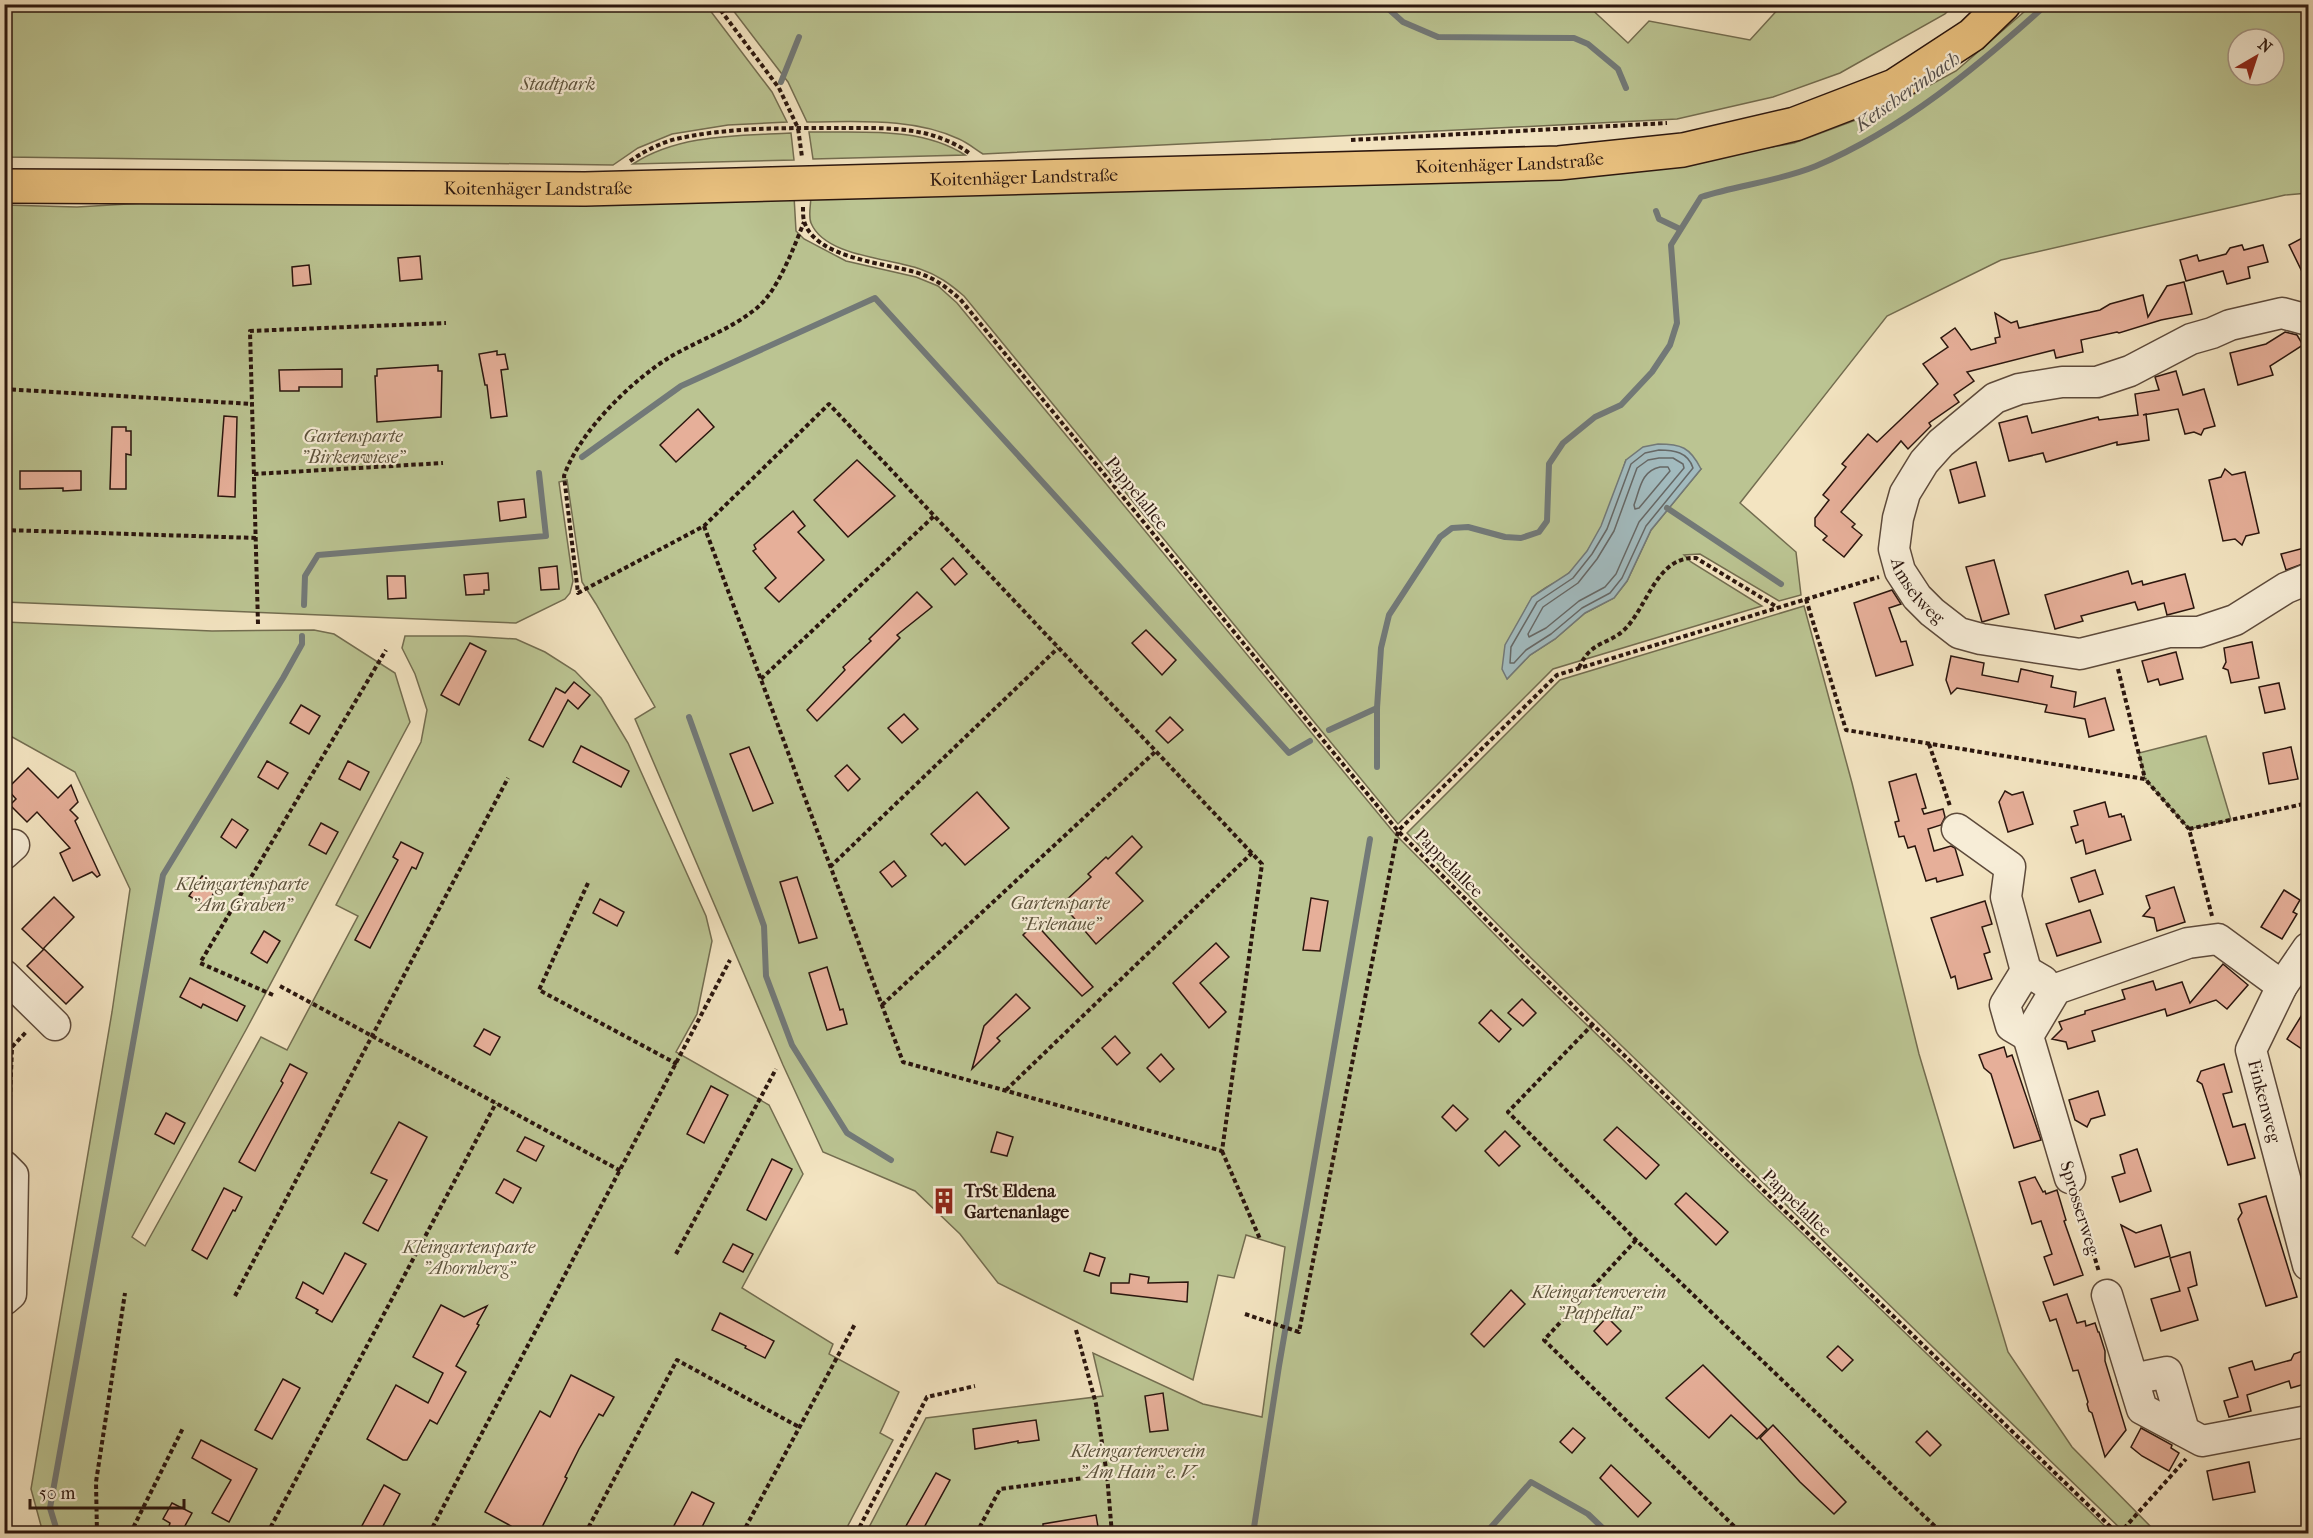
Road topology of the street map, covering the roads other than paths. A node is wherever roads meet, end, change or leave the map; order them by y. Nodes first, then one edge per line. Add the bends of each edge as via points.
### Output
1 (2004, 4) edge
2 (4, 186) edge
3 (2308, 320) edge
4 (2308, 579) edge
5 (1957, 829) road end
6 (2308, 948) edge
7 (2026, 970) junction
8 (4, 975) edge
9 (2282, 986) junction
10 (2056, 989) junction
11 (49, 1019) road end
12 (2028, 1036) junction
13 (4, 1166) edge
14 (2296, 1167) edge
15 (2070, 1178) road end
16 (2308, 1265) edge
17 (2107, 1295) road end
18 (4, 1300) edge
19 (2308, 1421) edge

1 - 2 main road, Koitenhäger Landstraße via 1972,35 1894,86 1795,124 1683,150 1559,163 596,189
3 - 4 street, Amselweg via 2282,313 2230,325 2097,382 2062,382 2019,389 1995,398 1924,462 1905,493 1894,549 1900,571 1917,597 1959,633 2080,654 2169,632 2199,632 2235,621 2286,588
5 - 7 street via 2010,867 2006,897
6 - 9 street, Finkenweg
7 - 10 street
7 - 12 street, Sprosserweg via 2005,1005 2011,1026
8 - 11 street
9 - 10 street via 2218,939 2188,943
9 - 14 street, Finkenweg via 2251,1050
10 - 12 street
12 - 15 street, Sprosserweg
13 - 18 street via 13,1175 11,1294
14 - 16 street, Finkenweg
17 - 19 street via 2142,1409 2193,1436

